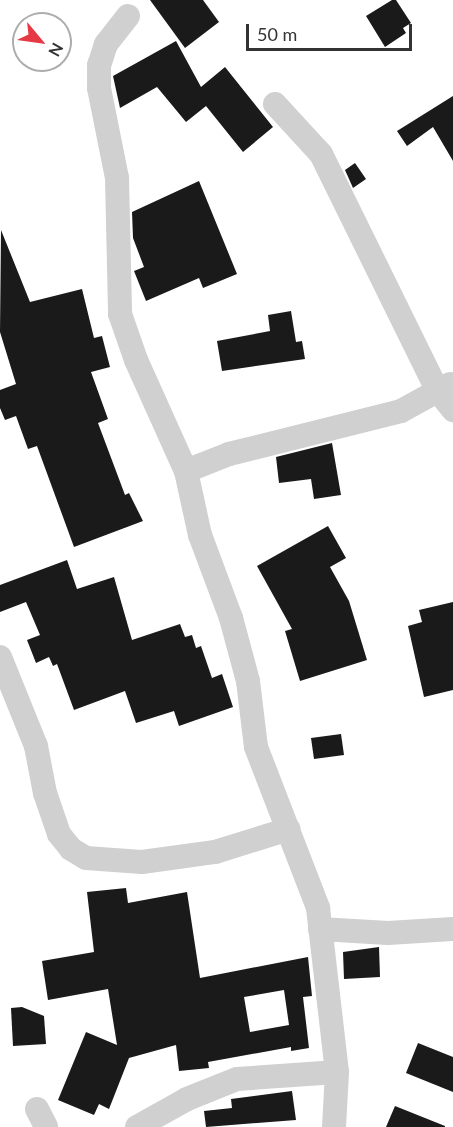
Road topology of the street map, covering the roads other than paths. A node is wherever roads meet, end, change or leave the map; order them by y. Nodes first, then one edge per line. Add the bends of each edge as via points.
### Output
1 (128, 16) dead end
2 (274, 104) dead end
3 (445, 386) edge
4 (453, 410) edge
5 (186, 471) junction
6 (0, 657) edge
7 (289, 829) junction
8 (320, 929) junction
9 (453, 929) edge
10 (337, 1072) junction
11 (137, 1127) edge
12 (334, 1127) edge

1 - 5 street via 106,44 99,65 99,88 117,178 120,314 136,360
2 - 3 street via 321,154
3 - 4 street
3 - 5 street via 402,411 230,454
5 - 7 street via 200,535 231,618 248,681 256,747
6 - 7 street via 36,746 45,793 59,834 71,849 86,858 142,862 215,852
7 - 8 street via 318,908
8 - 9 street via 388,933
8 - 10 street
10 - 11 street via 237,1079 187,1099
10 - 12 street

